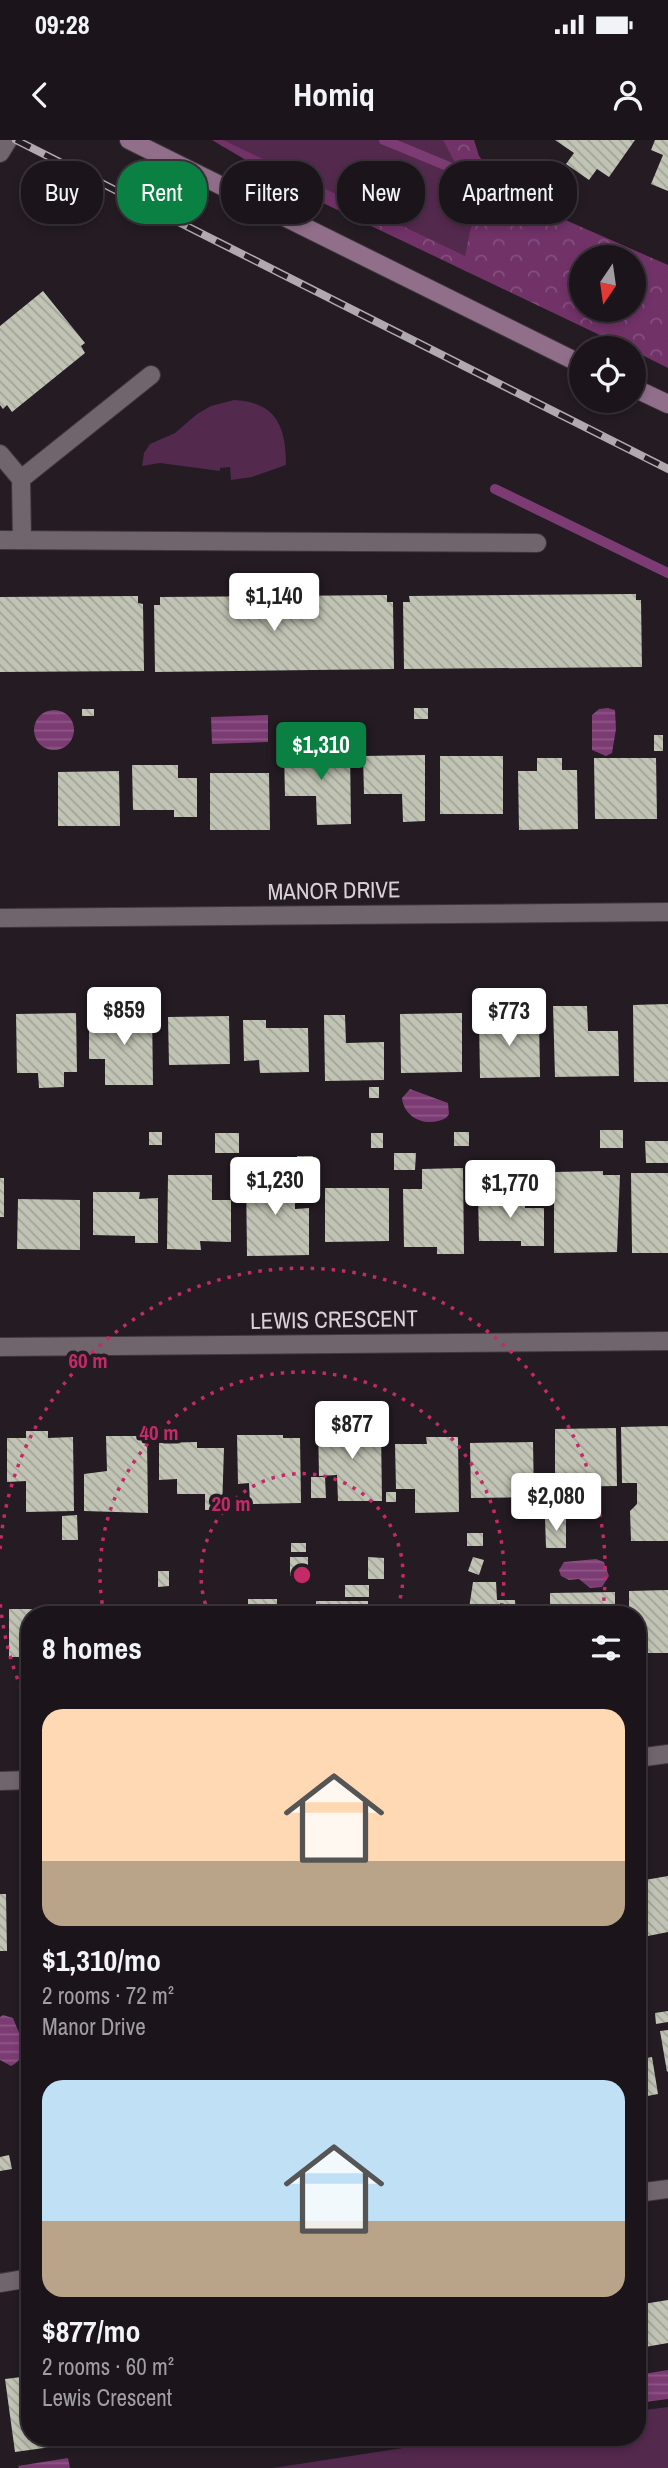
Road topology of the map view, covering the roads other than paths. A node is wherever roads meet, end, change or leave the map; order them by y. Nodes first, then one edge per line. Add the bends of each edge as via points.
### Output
1 (8, 140) edge
2 (130, 140) edge
3 (0, 153) edge
4 (569, 358) edge
5 (151, 375) dead end
6 (646, 394) edge
7 (668, 404) edge
8 (0, 454) edge
9 (21, 479) junction
10 (0, 540) edge
11 (22, 540) junction
12 (537, 544) dead end
13 (668, 912) edge
14 (0, 918) edge
15 (668, 1340) edge
16 (0, 1347) edge
17 (668, 1754) edge
18 (646, 1757) edge
19 (21, 1780) edge
20 (0, 1781) edge
21 (668, 2189) edge
22 (646, 2192) edge
23 (21, 2280) edge
24 (0, 2283) edge

1 - 3 street
2 - 4 main road
5 - 9 street
6 - 7 main road
8 - 9 street
9 - 11 street
10 - 11 street
11 - 12 street
13 - 14 street, MANOR DRIVE
15 - 16 street, LEWIS CRESCENT
17 - 18 street
19 - 20 street
21 - 22 street
23 - 24 street

